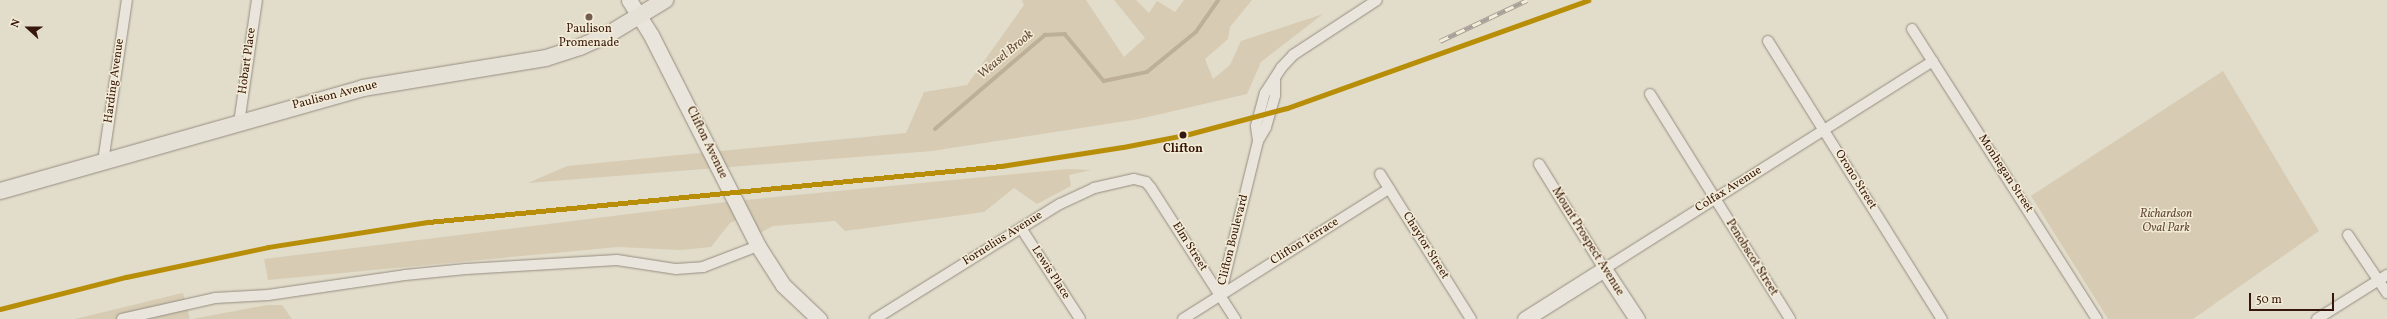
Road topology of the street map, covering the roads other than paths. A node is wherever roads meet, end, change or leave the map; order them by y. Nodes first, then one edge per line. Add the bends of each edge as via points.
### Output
1 (127, 0) edge
2 (257, 0) edge
3 (629, 0) edge
4 (665, 0) edge
5 (1377, 0) edge
6 (638, 17) junction
7 (1912, 29) dead end
8 (1768, 41) dead end
9 (1933, 61) junction
10 (1650, 94) dead end
11 (240, 123) junction
12 (1824, 130) junction
13 (103, 162) junction
14 (1539, 164) dead end
15 (1380, 174) dead end
16 (1140, 179) joint
17 (1389, 189) junction
18 (0, 191) edge
19 (1715, 199) junction
20 (1021, 228) junction
21 (2348, 235) dead end
22 (758, 246) junction
23 (1604, 269) junction
24 (2383, 277) edge
25 (2387, 293) edge
26 (1220, 296) junction
27 (122, 319) edge
28 (818, 319) edge
29 (875, 319) edge
30 (1080, 319) edge
31 (1183, 319) edge
32 (1235, 319) edge
33 (1471, 319) edge
34 (1525, 319) edge
35 (1637, 319) edge
36 (1790, 319) edge
37 (1942, 319) edge
38 (2097, 319) edge
39 (2317, 319) edge

1 - 13 street, Harding Avenue
2 - 11 street, Hobart Place
3 - 6 main road, Clifton Avenue
4 - 6 main road, Paulison Avenue
5 - 26 street, Clifton Boulevard via 1293,54 1265,93 1256,126 1258,141
6 - 11 main road, Paulison Avenue via 580,47 546,58 395,81 309,102
6 - 22 main road, Clifton Avenue via 658,49
7 - 9 street, Monhegan Street
8 - 12 street, Orono Street
9 - 12 street, Colfax Avenue
9 - 38 street, Monhegan Street
10 - 19 street, Penobscot Street
11 - 13 main road, Paulison Avenue
12 - 19 street, Colfax Avenue
12 - 37 street, Orono Street
13 - 18 main road, Paulison Avenue
14 - 23 street, Mount Prospect Avenue
15 - 17 street, Chaytor Street
16 - 20 street, Fornelius Avenue via 1114,183 1077,195
16 - 26 street, Elm Street via 1151,188
17 - 26 street, Clifton Terrace
17 - 33 street, Chaytor Street
19 - 23 street, Colfax Avenue
19 - 36 street, Penobscot Street
20 - 29 street, Fornelius Avenue
20 - 30 street, Lewis Place
21 - 24 street
22 - 27 street via 702,267 676,269 617,260 466,269 268,295 215,298
22 - 28 main road, Clifton Avenue via 783,285
23 - 34 main road, Colfax Avenue
23 - 35 main road, Mount Prospect Avenue
24 - 25 street
24 - 39 street
26 - 31 street, Clifton Boulevard
26 - 32 street, Elm Street

